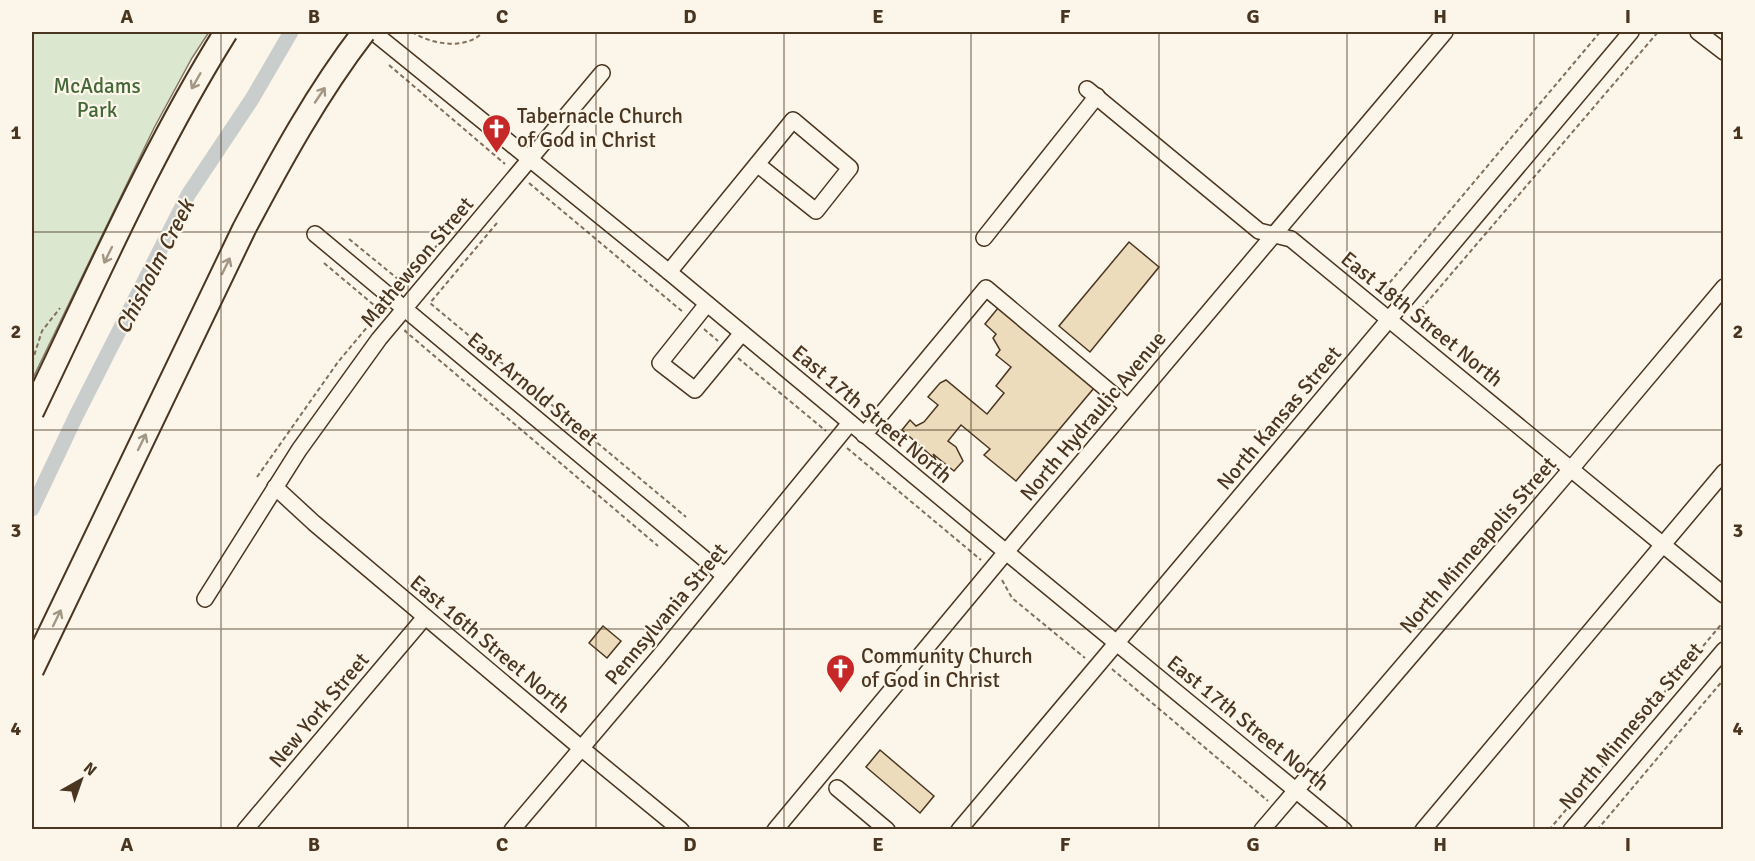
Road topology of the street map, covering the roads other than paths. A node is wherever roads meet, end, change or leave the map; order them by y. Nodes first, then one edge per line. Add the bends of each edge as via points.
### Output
1 (226, 32) edge
2 (364, 32) edge
3 (373, 32) edge
4 (1445, 32) edge
5 (1631, 32) edge
6 (1698, 32) edge
7 (1719, 42) edge
8 (602, 72) dead end
9 (531, 159) junction
10 (757, 164) junction
11 (315, 234) dead end
12 (1274, 235) junction
13 (984, 238) dead end
14 (669, 273) junction
15 (1724, 287) edge
16 (707, 304) junction
17 (411, 314) junction
18 (1393, 315) junction
19 (742, 333) junction
20 (1128, 407) junction
21 (32, 412) edge
22 (850, 423) junction
23 (864, 435) junction
24 (1571, 469) junction
25 (1724, 472) edge
26 (274, 487) junction
27 (1663, 544) junction
28 (1006, 552) junction
29 (725, 576) junction
30 (1724, 595) edge
31 (205, 599) dead end
32 (425, 617) junction
33 (1117, 643) junction
34 (1724, 650) edge
35 (32, 670) edge
36 (581, 748) junction
37 (837, 788) dead end
38 (1296, 789) junction
39 (245, 830) edge
40 (512, 830) edge
41 (681, 830) edge
42 (775, 830) edge
43 (887, 830) edge
44 (959, 830) edge
45 (1262, 830) edge
46 (1344, 830) edge
47 (1423, 830) edge
48 (1571, 830) edge

1 -> 21 highway, bridge via 161,145
35 -> 2 highway, bridge via 254,209 309,113
3 - 9 street, East 17th Street North
4 - 12 street, North Hydraulic Avenue
5 - 18 street, North Kansas Street
6 - 7 street
8 - 9 street, Mathewson Street
9 - 14 street, East 17th Street North
9 - 17 street, Mathewson Street
10 - 10 street via 793,120 850,168 816,212
10 - 14 street
11 - 17 street, East Arnold Street
12 - 13 street, East 18th Street North via 1259,231 1092,93
12 - 18 street, East 18th Street North via 1291,239
12 - 20 street, North Hydraulic Avenue
14 - 16 street, East 17th Street North
15 - 24 street, North Minneapolis Street
16 - 19 street, East 17th Street North
16 - 19 street via 660,363 695,390
17 - 26 street, Mathewson Street via 373,348
17 - 29 street, East Arnold Street
18 - 24 street, East 18th Street North
18 - 33 street, North Kansas Street
19 - 22 street, East 17th Street North
20 - 23 street via 986,288
20 - 28 street, North Hydraulic Avenue
22 - 23 street, East 17th Street North
22 - 29 street, Pennsylvania Street
23 - 28 street, East 17th Street North
24 - 27 street, East 18th Street North
24 - 38 street, North Minneapolis Street
25 - 27 street
26 - 31 street, Mathewson Street
26 - 32 street, East 16th Street North
27 - 30 street, East 18th Street North
27 - 47 street
28 - 33 street, East 17th Street North
28 - 42 street, North Hydraulic Avenue
29 - 36 street, Pennsylvania Street
32 - 36 street, East 16th Street North
32 - 39 street, New York Street
33 - 38 street, East 17th Street North
33 - 44 street, North Kansas Street
34 - 48 street, North Minnesota Street
36 - 40 street, Pennsylvania Street
36 - 41 street, East 16th Street North
37 - 43 street
38 - 45 street, North Minneapolis Street
38 - 46 street, East 17th Street North

